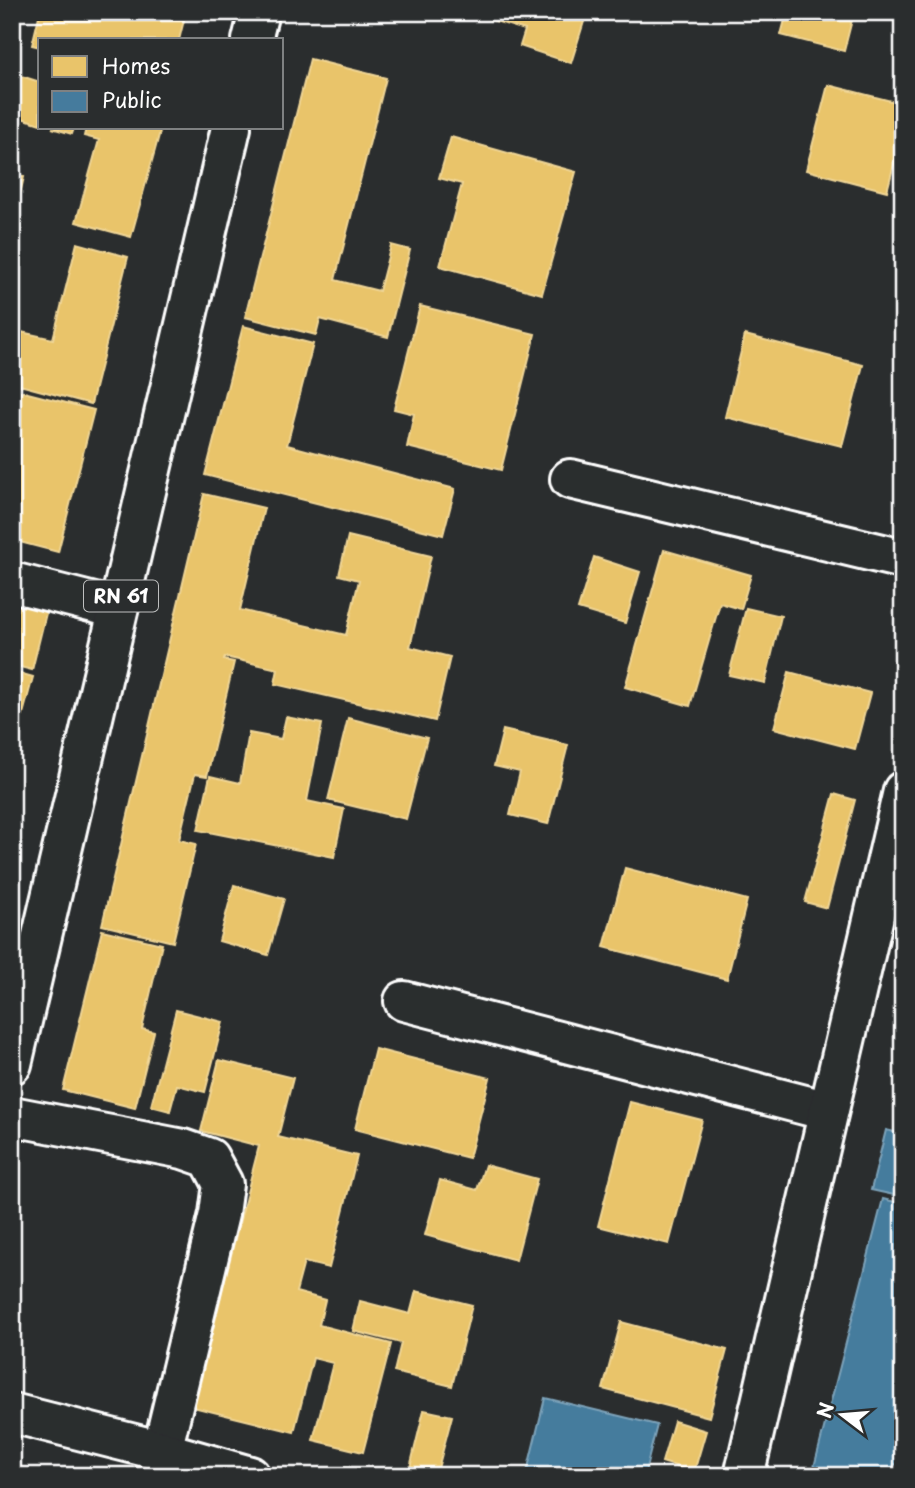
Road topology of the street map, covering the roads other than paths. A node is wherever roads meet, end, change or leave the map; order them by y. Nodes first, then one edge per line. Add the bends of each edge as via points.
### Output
1 (259, 12) edge
2 (252, 38) edge
3 (232, 130) edge
4 (570, 479) dead end
5 (903, 559) edge
6 (12, 582) edge
7 (118, 609) junction
8 (903, 791) edge
9 (404, 1001) dead end
10 (12, 1064) edge
11 (828, 1111) junction
12 (12, 1116) edge
13 (12, 1413) edge
14 (162, 1451) junction
15 (250, 1476) edge
16 (744, 1476) edge

1 - 2 street
3 - 7 street, RN 61
4 - 5 street
6 - 7 street
7 - 10 street, RN 61
8 - 11 street
9 - 11 street
11 - 16 street
12 - 14 street via 183,1149 209,1158 223,1184
13 - 14 street
14 - 15 street

